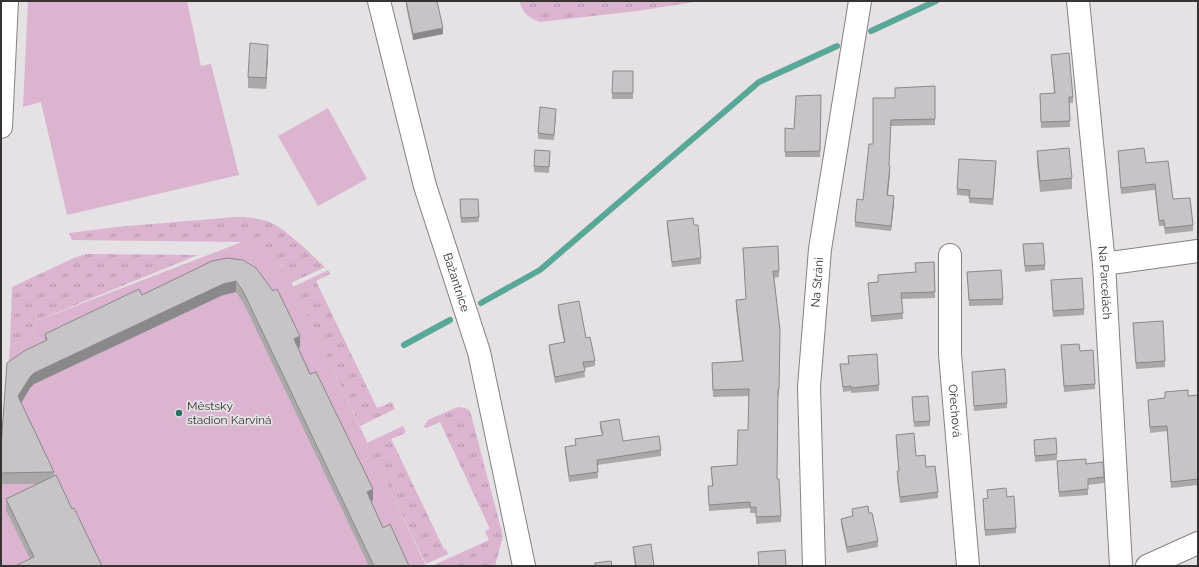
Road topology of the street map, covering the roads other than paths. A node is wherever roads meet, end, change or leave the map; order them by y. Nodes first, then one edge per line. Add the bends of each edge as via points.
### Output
1 (7, 1) edge
2 (379, 1) edge
3 (860, 1) edge
4 (1078, 1) edge
5 (1, 127) edge
6 (1198, 251) edge
7 (950, 255) dead end
8 (1104, 264) junction
9 (1198, 543) edge
10 (524, 566) edge
11 (814, 566) edge
12 (968, 566) edge
13 (1121, 566) edge
14 (1147, 566) edge

1 - 5 street
2 - 10 street, Bažantnice via 424,186 479,352
3 - 11 street, Na Stráni via 818,272 809,387
4 - 8 street, Na Parcelách
6 - 8 street
7 - 12 street, Ořechová via 950,354
8 - 13 street, Na Parcelách
9 - 14 street

